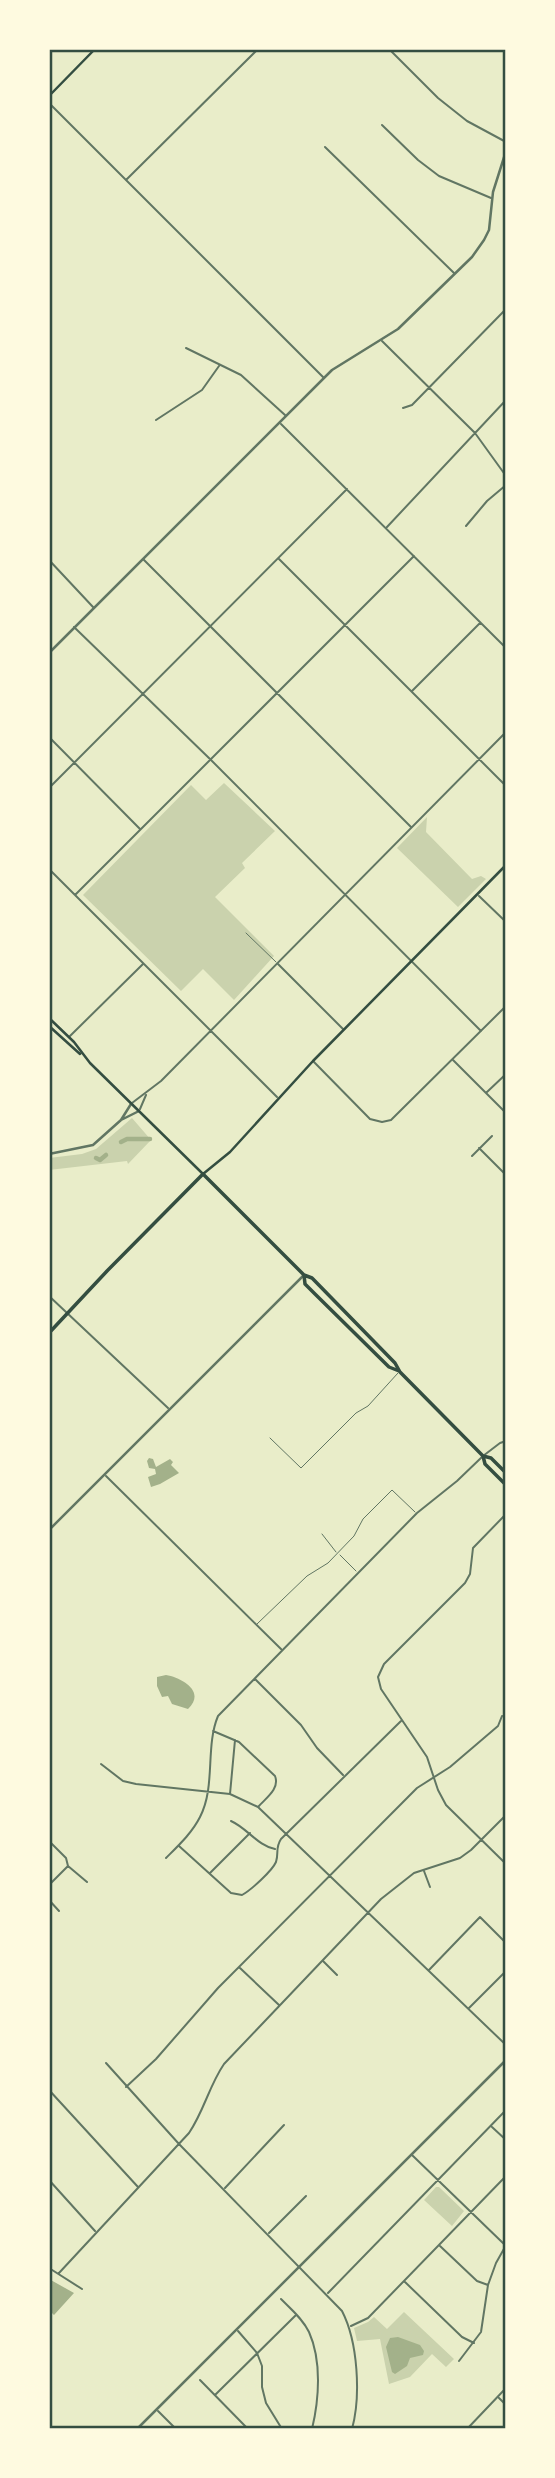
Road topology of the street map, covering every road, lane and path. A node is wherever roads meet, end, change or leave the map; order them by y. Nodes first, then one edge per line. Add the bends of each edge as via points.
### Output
1 (94, 49) edge
2 (258, 49) edge
3 (388, 49) edge
4 (49, 96) edge
5 (49, 103) edge
6 (382, 125) dead end
7 (506, 142) edge
8 (325, 147) dead end
9 (506, 151) edge
10 (126, 180) junction
11 (492, 199) junction
12 (455, 274) junction
13 (506, 309) edge
14 (382, 341) junction
15 (186, 348) dead end
16 (219, 365) junction
17 (324, 378) junction
18 (429, 387) junction
19 (506, 400) edge
20 (403, 408) dead end
21 (286, 416) junction
22 (156, 421) dead end
23 (279, 423) junction
24 (475, 433) junction
25 (506, 476) edge
26 (506, 485) edge
27 (347, 489) junction
28 (466, 526) dead end
29 (386, 528) junction
30 (414, 556) junction
31 (143, 559) junction
32 (278, 559) junction
33 (49, 560) edge
34 (94, 608) junction
35 (481, 622) junction
36 (345, 625) junction
37 (211, 626) junction
38 (74, 628) junction
39 (506, 648) edge
40 (49, 653) edge
41 (412, 692) junction
42 (278, 693) junction
43 (143, 694) junction
44 (506, 732) edge
45 (49, 737) edge
46 (479, 759) junction
47 (211, 760) junction
48 (75, 762) junction
49 (506, 786) edge
50 (49, 788) edge
51 (412, 828) junction
52 (141, 829) junction
53 (506, 865) edge
54 (49, 869) edge
55 (478, 894) junction
56 (75, 895) junction
57 (345, 895) junction
58 (506, 922) edge
59 (246, 933) dead end
60 (411, 961) junction
61 (143, 963) junction
62 (277, 963) junction
63 (506, 1006) edge
64 (49, 1018) edge
65 (49, 1026) edge
66 (344, 1029) junction
67 (211, 1030) junction
68 (51, 1031) edge
69 (481, 1031) junction
70 (69, 1037) junction
71 (83, 1055) junction
72 (452, 1060) junction
73 (313, 1061) junction
74 (506, 1074) edge
75 (486, 1093) junction
76 (146, 1094) junction
77 (278, 1098) junction
78 (131, 1104) junction
79 (139, 1111) junction
80 (506, 1113) edge
81 (121, 1120) junction
82 (492, 1136) dead end
83 (480, 1148) junction
84 (49, 1154) edge
85 (472, 1156) dead end
86 (203, 1174) junction
87 (506, 1175) edge
88 (304, 1275) junction
89 (49, 1296) edge
90 (67, 1314) junction
91 (49, 1333) edge
92 (400, 1372) junction
93 (170, 1410) junction
94 (270, 1438) dead end
95 (506, 1441) edge
96 (483, 1456) junction
97 (506, 1473) edge
98 (105, 1475) junction
99 (506, 1485) edge
100 (417, 1513) junction
101 (506, 1514) edge
102 (49, 1530) edge
103 (323, 1534) dead end
104 (337, 1553) junction
105 (359, 1573) junction
106 (256, 1625) junction
107 (282, 1650) junction
108 (254, 1678) junction
109 (502, 1716) dead end
110 (402, 1721) junction
111 (212, 1731) junction
112 (235, 1739) junction
113 (101, 1764) dead end
114 (344, 1776) junction
115 (434, 1777) junction
116 (207, 1791) junction
117 (230, 1794) junction
118 (258, 1807) junction
119 (506, 1815) edge
120 (231, 1821) dead end
121 (250, 1833) junction
122 (286, 1834) junction
123 (481, 1840) junction
124 (49, 1841) edge
125 (178, 1845) junction
126 (276, 1849) junction
127 (166, 1858) dead end
128 (506, 1864) edge
129 (68, 1866) junction
130 (423, 1870) junction
131 (209, 1873) junction
132 (330, 1874) junction
133 (87, 1882) dead end
134 (49, 1885) edge
135 (430, 1887) dead end
136 (49, 1900) edge
137 (59, 1911) dead end
138 (369, 1911) junction
139 (506, 1942) edge
140 (322, 1961) junction
141 (239, 1968) junction
142 (429, 1970) junction
143 (506, 1971) edge
144 (337, 1975) dead end
145 (280, 2006) junction
146 (469, 2009) junction
147 (506, 2045) edge
148 (506, 2060) edge
149 (106, 2063) dead end
150 (127, 2087) junction
151 (49, 2090) edge
152 (506, 2110) edge
153 (284, 2125) dead end
154 (491, 2126) junction
155 (506, 2140) edge
156 (179, 2144) junction
157 (411, 2155) junction
158 (506, 2176) edge
159 (49, 2180) edge
160 (437, 2180) junction
161 (138, 2188) junction
162 (224, 2189) junction
163 (306, 2196) dead end
164 (471, 2212) junction
165 (96, 2232) junction
166 (268, 2234) junction
167 (439, 2245) junction
168 (506, 2245) edge
169 (300, 2266) junction
170 (49, 2269) edge
171 (60, 2273) junction
172 (404, 2281) junction
173 (488, 2285) junction
174 (82, 2289) dead end
175 (327, 2293) junction
176 (281, 2299) dead end
177 (296, 2315) junction
178 (350, 2326) junction
179 (237, 2330) junction
180 (474, 2343) junction
181 (257, 2353) junction
182 (459, 2361) dead end
183 (200, 2381) dead end
184 (506, 2388) edge
185 (215, 2395) junction
186 (498, 2398) junction
187 (506, 2405) edge
188 (157, 2410) junction
189 (137, 2429) edge
190 (176, 2429) edge
191 (248, 2429) edge
192 (282, 2429) edge
193 (312, 2429) edge
194 (352, 2429) edge
195 (467, 2429) edge

1 - 4 main road
2 - 10 street
3 - 7 street via 467,121
5 - 10 street
6 - 11 street via 439,176
8 - 12 street
9 - 11 street
10 - 17 street
11 - 12 street via 484,240
12 - 14 street
13 - 18 street
14 - 17 street via 341,363
14 - 18 street
15 - 16 street
16 - 21 street via 241,375
16 - 22 street via 202,390
17 - 21 street
18 - 20 street
18 - 24 street
19 - 24 street
21 - 23 street
23 - 27 street
23 - 31 street
24 - 25 street
24 - 29 street
26 - 28 street
27 - 29 street
27 - 32 street
29 - 30 street
30 - 35 street
30 - 36 street
31 - 34 street
31 - 37 street
32 - 36 street
32 - 37 street
33 - 34 street
34 - 38 street
35 - 39 street
35 - 41 street
36 - 41 street
36 - 42 street
37 - 42 street
37 - 43 street
38 - 40 street
38 - 43 street
41 - 46 street
42 - 47 street
42 - 51 street
43 - 47 street
43 - 48 street
44 - 46 street
45 - 48 street
46 - 49 street
46 - 51 street
47 - 52 street
47 - 57 street
48 - 50 street
48 - 52 street
51 - 57 street
52 - 56 street
53 - 55 main road
54 - 56 street
55 - 58 street
55 - 60 main road
56 - 61 street
57 - 60 street
57 - 62 street
59 - 62 lane
60 - 66 main road
60 - 69 street
61 - 67 street
61 - 70 street
62 - 66 street
62 - 67 street
63 - 69 street
64 - 70 main road
65 - 68 main road
66 - 73 main road
67 - 76 street
67 - 77 street
68 - 71 main road
69 - 72 street
70 - 71 main road
71 - 78 main road
72 - 73 street via 391,1120 382,1122 370,1119
72 - 75 street
73 - 77 main road
74 - 75 street
75 - 80 street
76 - 78 street
76 - 79 street
77 - 86 main road via 230,1152
78 - 79 main road
78 - 81 street
79 - 81 street
79 - 86 main road
81 - 84 street via 93,1146
82 - 83 street
83 - 85 street
83 - 87 street
86 - 88 main road
86 - 90 main road
88 - 92 main road via 312,1278
88 - 92 main road via 305,1284 389,1367
88 - 93 street
89 - 90 street
90 - 91 main road
90 - 93 street
92 - 94 lane via 301,1468
92 - 96 main road
93 - 98 street
95 - 96 street
96 - 97 main road
96 - 99 main road
96 - 100 street
98 - 102 street
98 - 106 street
100 - 104 lane via 392,1490
100 - 105 street
101 - 110 street via 473,1548 466,1583 384,1664 378,1677
103 - 104 lane
104 - 105 lane
104 - 106 lane
105 - 107 street
106 - 107 street
107 - 108 street
108 - 111 street via 218,1716
108 - 114 street
109 - 115 street via 495,1727
110 - 114 street
110 - 115 street via 427,1757
111 - 112 street
111 - 116 street
112 - 117 street
112 - 118 street via 275,1776 275,1788
113 - 116 street via 124,1781
114 - 122 street
115 - 123 street via 446,1805
115 - 132 street via 417,1788
116 - 117 street
116 - 125 street via 201,1815
117 - 118 street
118 - 122 street
119 - 123 street
120 - 121 street
121 - 126 street via 264,1846
121 - 131 street
122 - 126 street
122 - 132 street
123 - 128 street
123 - 130 street via 460,1858
124 - 129 street
125 - 127 street
125 - 131 street
126 - 131 street via 273,1866 238,1896
129 - 133 street
129 - 134 street
130 - 135 street
130 - 138 street via 405,1879
132 - 138 street
132 - 141 street
136 - 137 street
138 - 140 street
138 - 142 street
139 - 142 street via 480,1917
140 - 144 street
140 - 145 street
141 - 145 street
141 - 150 street
142 - 146 street
143 - 146 street
145 - 156 street via 224,2063 199,2118
146 - 147 street
148 - 157 street
149 - 150 street
150 - 156 street
151 - 161 street
152 - 154 street
153 - 162 street
154 - 155 street
154 - 160 street
156 - 161 street
156 - 162 street
157 - 160 street
157 - 169 street
158 - 164 street
159 - 165 street
160 - 164 street
160 - 175 street
161 - 165 street
162 - 166 street
163 - 166 street
164 - 167 street
164 - 168 street
165 - 171 street
166 - 169 street
167 - 172 street
167 - 173 street via 477,2281
168 - 173 street
169 - 175 street
169 - 179 street
170 - 171 street
171 - 174 street
172 - 178 street via 368,2318
172 - 180 street
173 - 180 street via 481,2332
175 - 178 street
176 - 177 street
177 - 181 street
177 - 193 street via 309,2333 316,2363 317,2406
178 - 194 street via 357,2411
179 - 181 street
179 - 188 street
180 - 182 street
181 - 185 street
181 - 192 street via 266,2403
183 - 185 street
184 - 186 street
185 - 191 street
186 - 187 street
186 - 195 street
188 - 189 street
188 - 190 street

